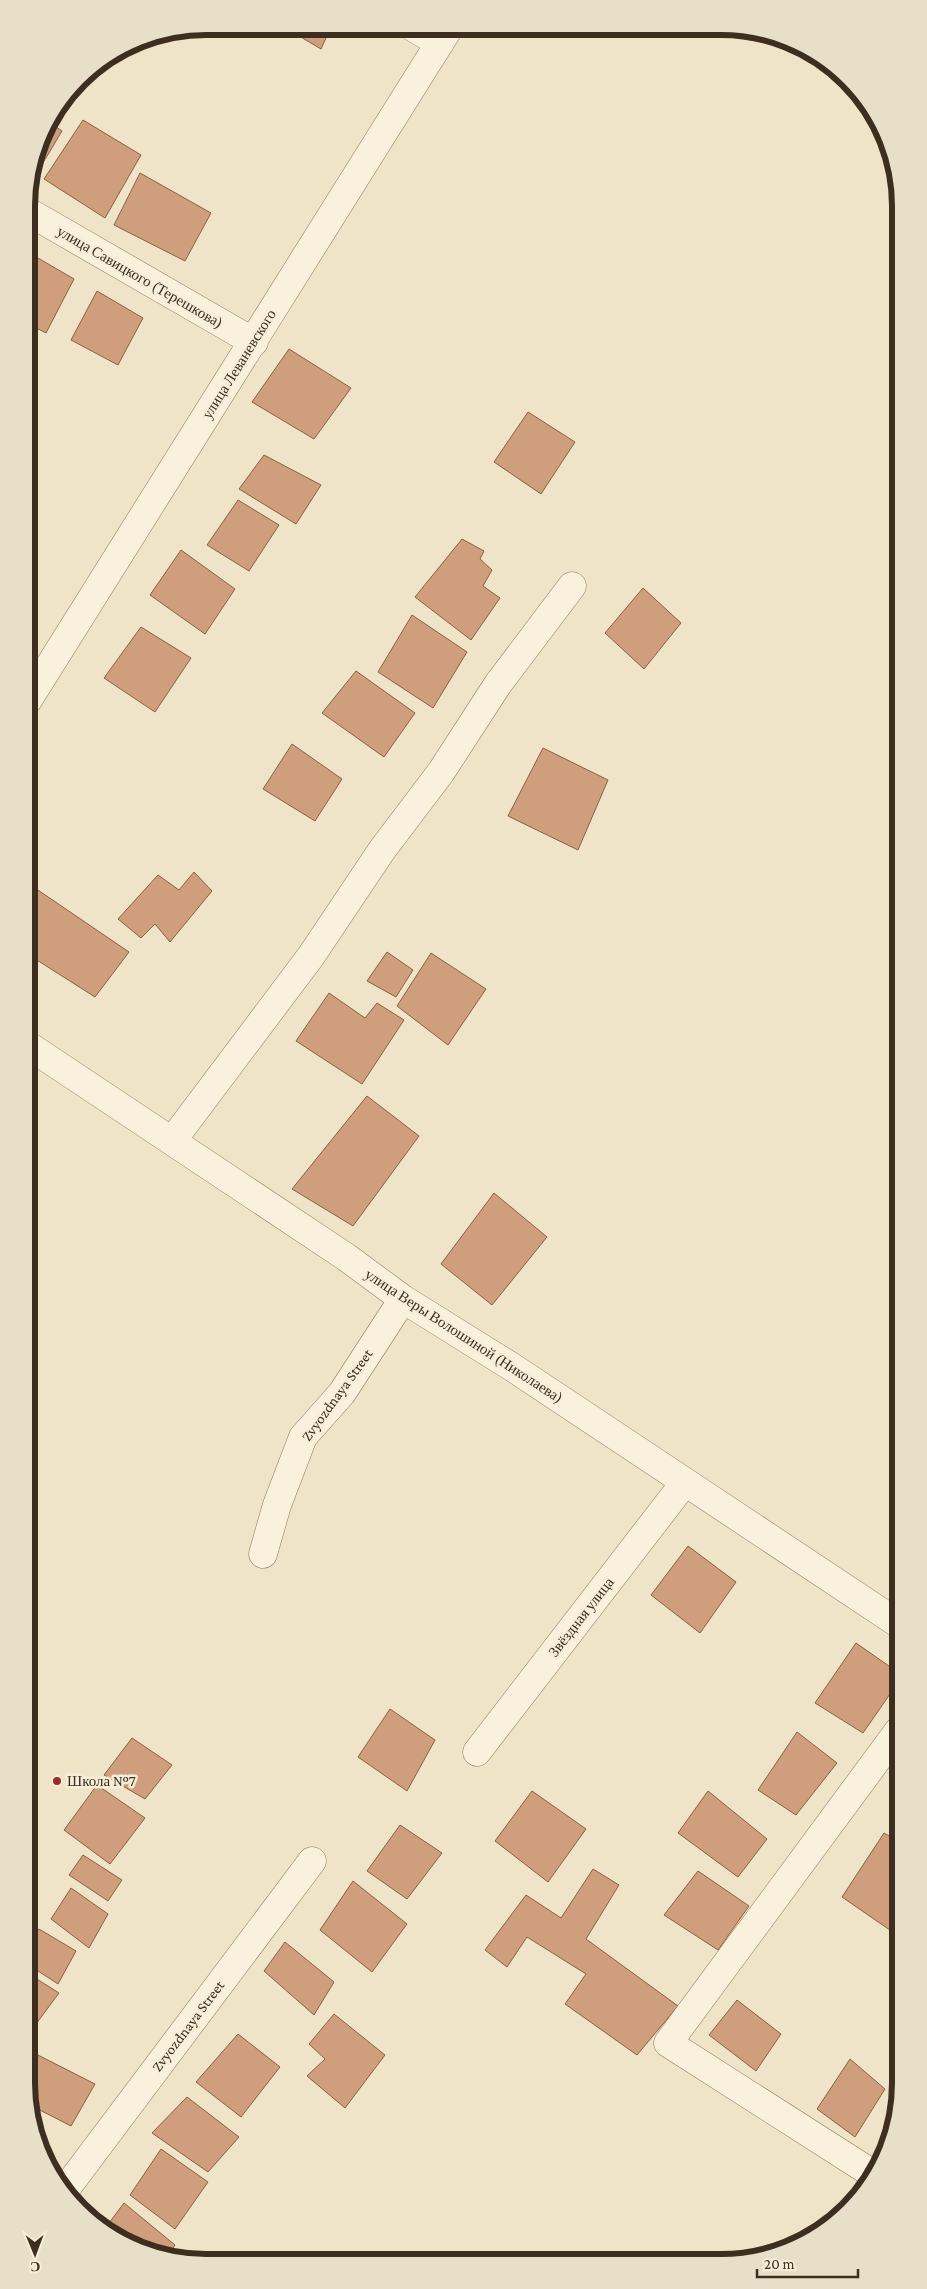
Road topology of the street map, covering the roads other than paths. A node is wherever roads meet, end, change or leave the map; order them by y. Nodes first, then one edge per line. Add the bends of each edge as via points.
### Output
1 (444, 35) edge
2 (35, 216) edge
3 (254, 342) junction
4 (572, 586) dead end
5 (38, 663) edge
6 (35, 1050) edge
7 (172, 1141) junction
8 (403, 1299) junction
9 (685, 1482) junction
10 (263, 1554) dead end
11 (892, 1619) edge
12 (892, 1739) edge
13 (477, 1752) dead end
14 (312, 1861) dead end
15 (867, 2170) edge
16 (69, 2185) edge

1 - 3 street, улица Леваневского
2 - 3 street, улица Савицкого (Терешкова)
3 - 5 street, улица Леваневского
4 - 7 street via 498,684 441,772 382,850 311,956
6 - 7 street, улица Веры Волошиной (Николаева)
7 - 8 street, улица Веры Волошиной (Николаева)
8 - 9 street, улица Веры Волошиной (Николаева)
8 - 10 street, Zvyozdnaya Street via 342,1392 303,1438 277,1504
9 - 11 street, улица Веры Волошиной (Николаева)
9 - 13 street, Звёздная улица
12 - 15 street via 668,2042
14 - 16 street, Zvyozdnaya Street

